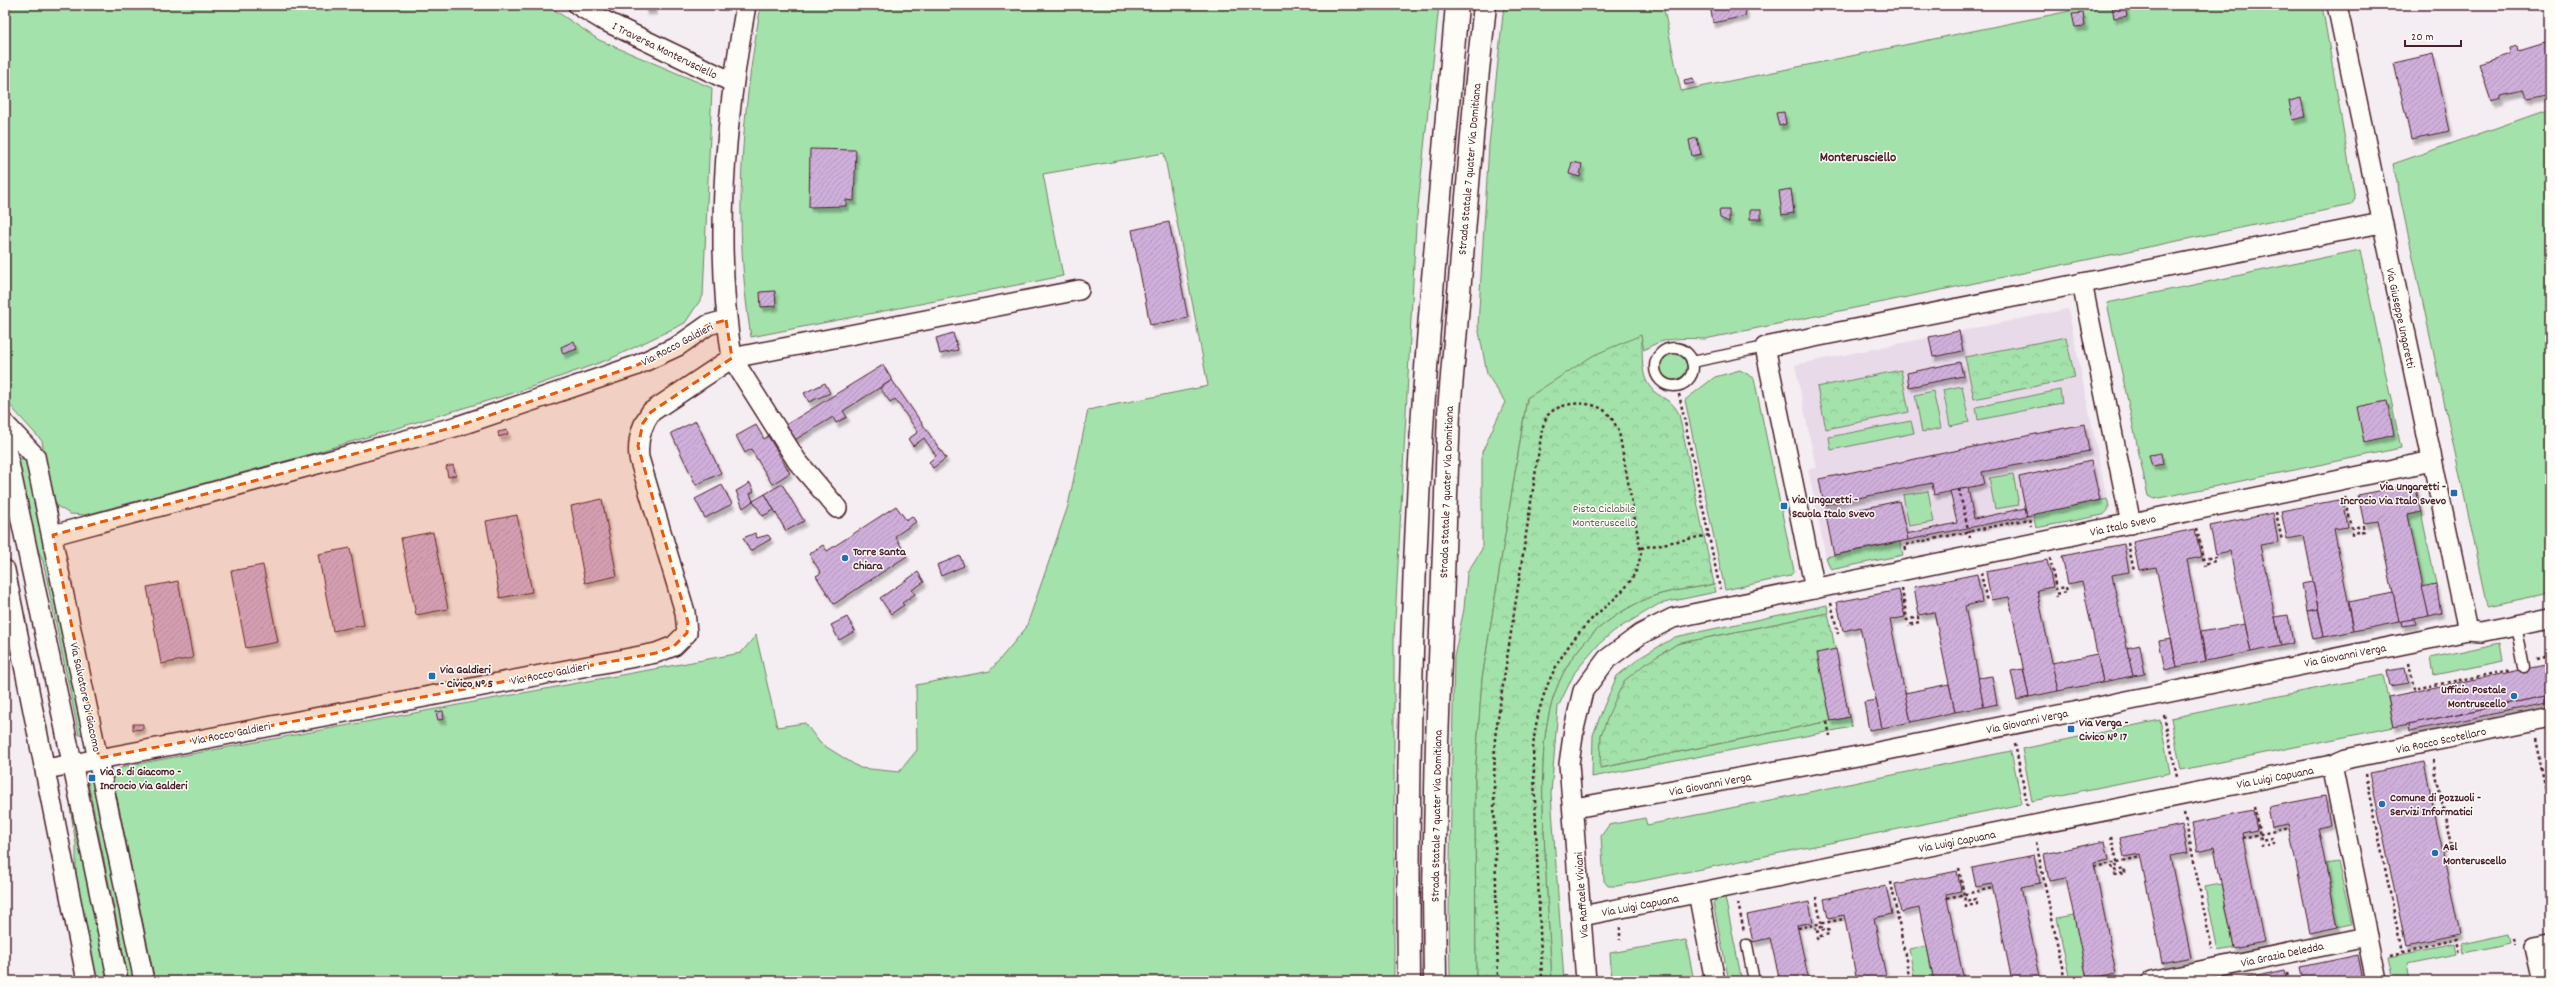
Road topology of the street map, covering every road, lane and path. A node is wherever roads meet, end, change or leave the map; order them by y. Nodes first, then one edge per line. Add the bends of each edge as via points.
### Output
1 (578, 5) edge
2 (746, 5) edge
3 (1457, 5) edge
4 (1485, 5) edge
5 (2337, 5) edge
6 (732, 82) junction
7 (2381, 223) junction
8 (2082, 283) junction
9 (1079, 290) dead end
10 (726, 320) junction
11 (1765, 347) junction
12 (732, 358) junction
13 (1692, 362) dead end
14 (1679, 394) dead end
15 (5, 424) edge
16 (5, 444) edge
17 (2432, 461) junction
18 (1959, 489) dead end
19 (2345, 495) dead end
20 (837, 508) dead end
21 (2276, 509) dead end
22 (2196, 526) dead end
23 (1968, 532) junction
24 (2032, 532) dead end
25 (2129, 532) junction
26 (53, 535) junction
27 (1709, 535) junction
28 (2352, 536) dead end
29 (2282, 541) dead end
30 (1641, 548) junction
31 (1641, 553) dead end
32 (2049, 556) dead end
33 (1908, 557) dead end
34 (2205, 566) dead end
35 (5, 570) edge
36 (1980, 570) dead end
37 (2134, 572) dead end
38 (1901, 586) dead end
39 (1815, 589) junction
40 (1721, 595) dead end
41 (2057, 597) dead end
42 (1831, 600) dead end
43 (1987, 602) dead end
44 (2550, 618) edge
45 (2516, 624) junction
46 (1909, 627) dead end
47 (2468, 631) junction
48 (1838, 634) dead end
49 (2550, 656) edge
50 (2409, 662) dead end
51 (2528, 664) junction
52 (2164, 715) dead end
53 (2550, 717) edge
54 (1827, 722) dead end
55 (2534, 734) dead end
56 (1830, 736) dead end
57 (2015, 744) dead end
58 (2432, 755) dead end
59 (99, 758) junction
60 (73, 763) junction
61 (2332, 765) junction
62 (46, 769) junction
63 (2365, 769) dead end
64 (2177, 778) dead end
65 (2028, 807) dead end
66 (2254, 807) dead end
67 (1574, 808) junction
68 (2550, 809) edge
69 (2186, 821) dead end
70 (2289, 828) dead end
71 (2260, 834) junction
72 (2112, 836) dead end
73 (2242, 838) dead end
74 (2263, 848) dead end
75 (2038, 852) dead end
76 (2443, 852) dead end
77 (2141, 857) dead end
78 (2117, 862) junction
79 (2094, 867) dead end
80 (1959, 868) dead end
81 (2115, 878) dead end
82 (1891, 882) dead end
83 (1993, 888) dead end
84 (1698, 893) junction
85 (1964, 894) junction
86 (1816, 897) dead end
87 (1947, 898) dead end
88 (1966, 908) dead end
89 (1740, 913) dead end
90 (1582, 916) junction
91 (1844, 918) dead end
92 (1821, 923) junction
93 (1798, 928) dead end
94 (2367, 937) junction
95 (1818, 939) dead end
96 (2550, 943) edge
97 (1747, 945) joint
98 (2402, 952) junction
99 (2460, 954) dead end
100 (2213, 956) dead end
101 (2385, 956) dead end
102 (87, 981) edge
103 (118, 981) edge
104 (144, 981) edge
105 (1409, 981) edge
106 (1435, 981) edge
107 (1498, 981) edge
108 (1586, 981) edge
109 (1715, 981) edge
110 (1754, 981) edge
111 (1910, 981) edge
112 (2065, 981) edge
113 (2150, 981) edge
114 (2376, 981) edge
115 (2542, 981) edge

1 - 6 street, I Traversa Monterusciello via 603,20
2 - 6 street, Via Rocco Galdieri
3 - 105 highway, Strada Statale 7 quater Via Domitiana via 1423,412 1415,577 1408,837
4 - 106 highway, Strada Statale 7 quater Via Domitiana via 1449,412 1437,750
5 - 7 street, Via Giuseppe Ungaretti
6 - 10 street, Via Rocco Galdieri via 725,170
7 - 8 street
7 - 17 street, Via Giuseppe Ungaretti
8 - 11 street
8 - 25 street
9 - 12 street
10 - 12 street, Via Rocco Galdieri
10 - 26 street, Via Rocco Galdieri via 708,325 678,346 636,366 458,426
11 - 13 lane
11 - 39 street
12 - 20 street via 797,461
12 - 59 street, Via Rocco Galdieri via 714,372 662,403 643,423 640,435 639,458 688,622 687,633 674,646 656,653
14 - 27 path
15 - 26 street, Via Salvatore Di Giacomo via 35,456
16 - 60 street
17 - 25 street, Via Italo Svevo
17 - 47 street, Via Giuseppe Ungaretti
18 - 23 path
19 - 28 path via 2352,528 2362,526 2364,531 2352,533
21 - 29 path
22 - 34 path via 2203,559 2215,557 2216,562 2204,564
23 - 24 path via 2029,519
23 - 33 path via 1905,545
25 - 37 path
25 - 39 street, Via Italo Svevo
26 - 59 street, Via Salvatore Di Giacomo
27 - 30 path
27 - 40 path
30 - 31 path
30 - 107 path via 1619,432 1611,417 1596,406 1584,403 1559,409 1548,415 1541,436 1495,737
32 - 41 path via 2056,589 2066,587 2067,592 2056,594
35 - 62 street
36 - 43 path
38 - 46 path via 1907,620 1918,617 1919,622
39 - 67 street, Via Italo Svevo via 1674,618 1641,634 1607,659 1583,691 1574,729 1570,764
42 - 48 path
44 - 45 street, Via Giovanni Verga
45 - 47 street, Via Giovanni Verga via 2481,632
45 - 51 lane
47 - 67 street, Via Giovanni Verga via 1863,755
49 - 51 path
50 - 51 path via 2414,689
52 - 64 path
53 - 61 street, Via Rocco Scotellaro via 2346,759
54 - 56 path
55 - 68 path
57 - 65 path
58 - 76 path via 2452,850
59 - 60 street, Via Rocco Galdieri
59 - 104 street, Via Salvatore Di Giacomo
60 - 62 street, Via Rocco Galdieri
60 - 103 street
61 - 84 street, Via Luigi Capuana
61 - 94 street
62 - 102 street
63 - 98 path
66 - 71 path
67 - 90 street, Via Raffaele Viviani
69 - 100 path
70 - 71 path
71 - 73 path
71 - 74 path via 2261,840 2272,838 2273,843 2262,845
72 - 78 path
75 - 112 path
77 - 78 path
78 - 79 path
78 - 81 path via 2118,865 2112,866 2113,871 2124,868 2125,873 2114,875
80 - 85 path
82 - 111 path
83 - 85 path
84 - 90 street, Via Luigi Capuana
84 - 109 street
85 - 87 path
85 - 88 path via 1965,901 1976,899 1977,904
86 - 92 path
89 - 97 path
90 - 108 street, Via Raffaele Viviani
91 - 92 path
92 - 93 path
92 - 95 path via 1822,927 1816,928 1816,932 1828,929 1829,934 1817,937
94 - 113 street, Via Grazia Deledda
94 - 114 street
96 - 115 street via 2535,946
97 - 110 lane
98 - 99 path via 2457,940
98 - 101 path

